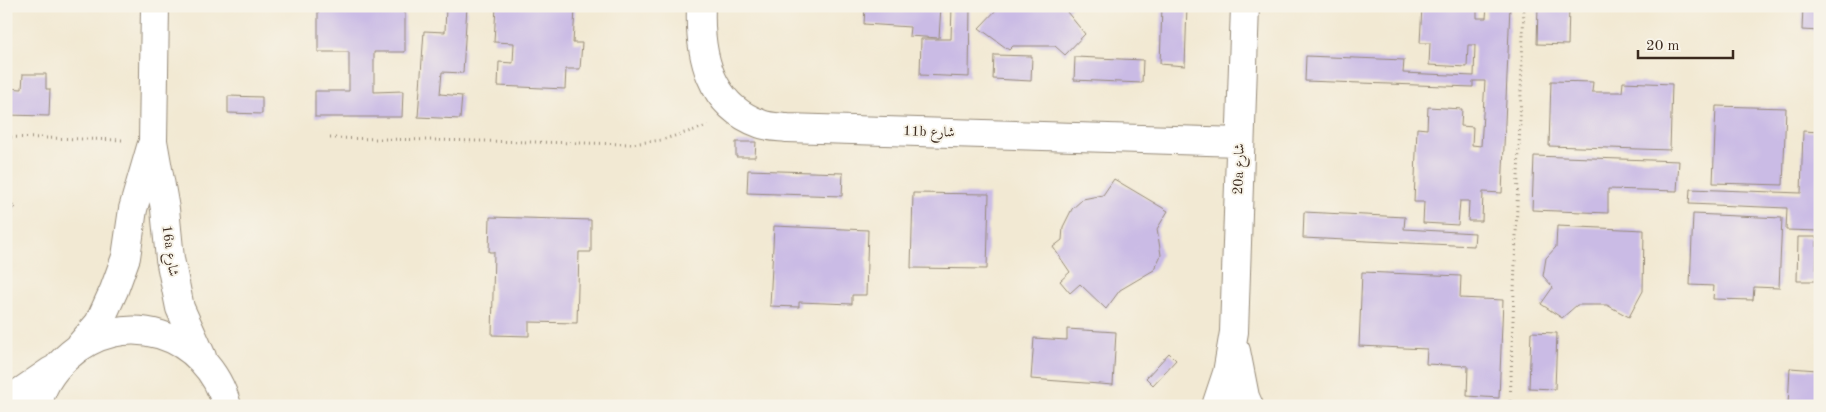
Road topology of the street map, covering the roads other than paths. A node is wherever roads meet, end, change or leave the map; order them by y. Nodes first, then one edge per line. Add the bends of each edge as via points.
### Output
1 (156, 6) edge
2 (701, 6) edge
3 (1245, 6) edge
4 (153, 141) junction
5 (1240, 142) junction
6 (1234, 332) junction
7 (80, 345) junction
8 (202, 357) junction
9 (54, 369) junction
10 (225, 397) edge
11 (6, 402) edge
12 (38, 406) edge
13 (250, 406) edge
14 (1216, 406) edge
15 (1249, 406) edge

1 - 4 street, 16a شارع
2 - 5 street, 11b شارع via 702,51 709,74 721,97 739,114 762,125
3 - 5 street, 20a شارع
4 - 7 street, 16a شارع via 133,209 126,257 99,323
4 - 8 street, 16a شارع via 180,308
5 - 6 street, 20a شارع
6 - 14 street, 20a شارع
6 - 15 street, 20a شارع via 1239,373
7 - 8 street via 104,334 130,330 156,332 181,342
7 - 9 street
8 - 10 street
9 - 11 street
9 - 12 street
10 - 13 street

